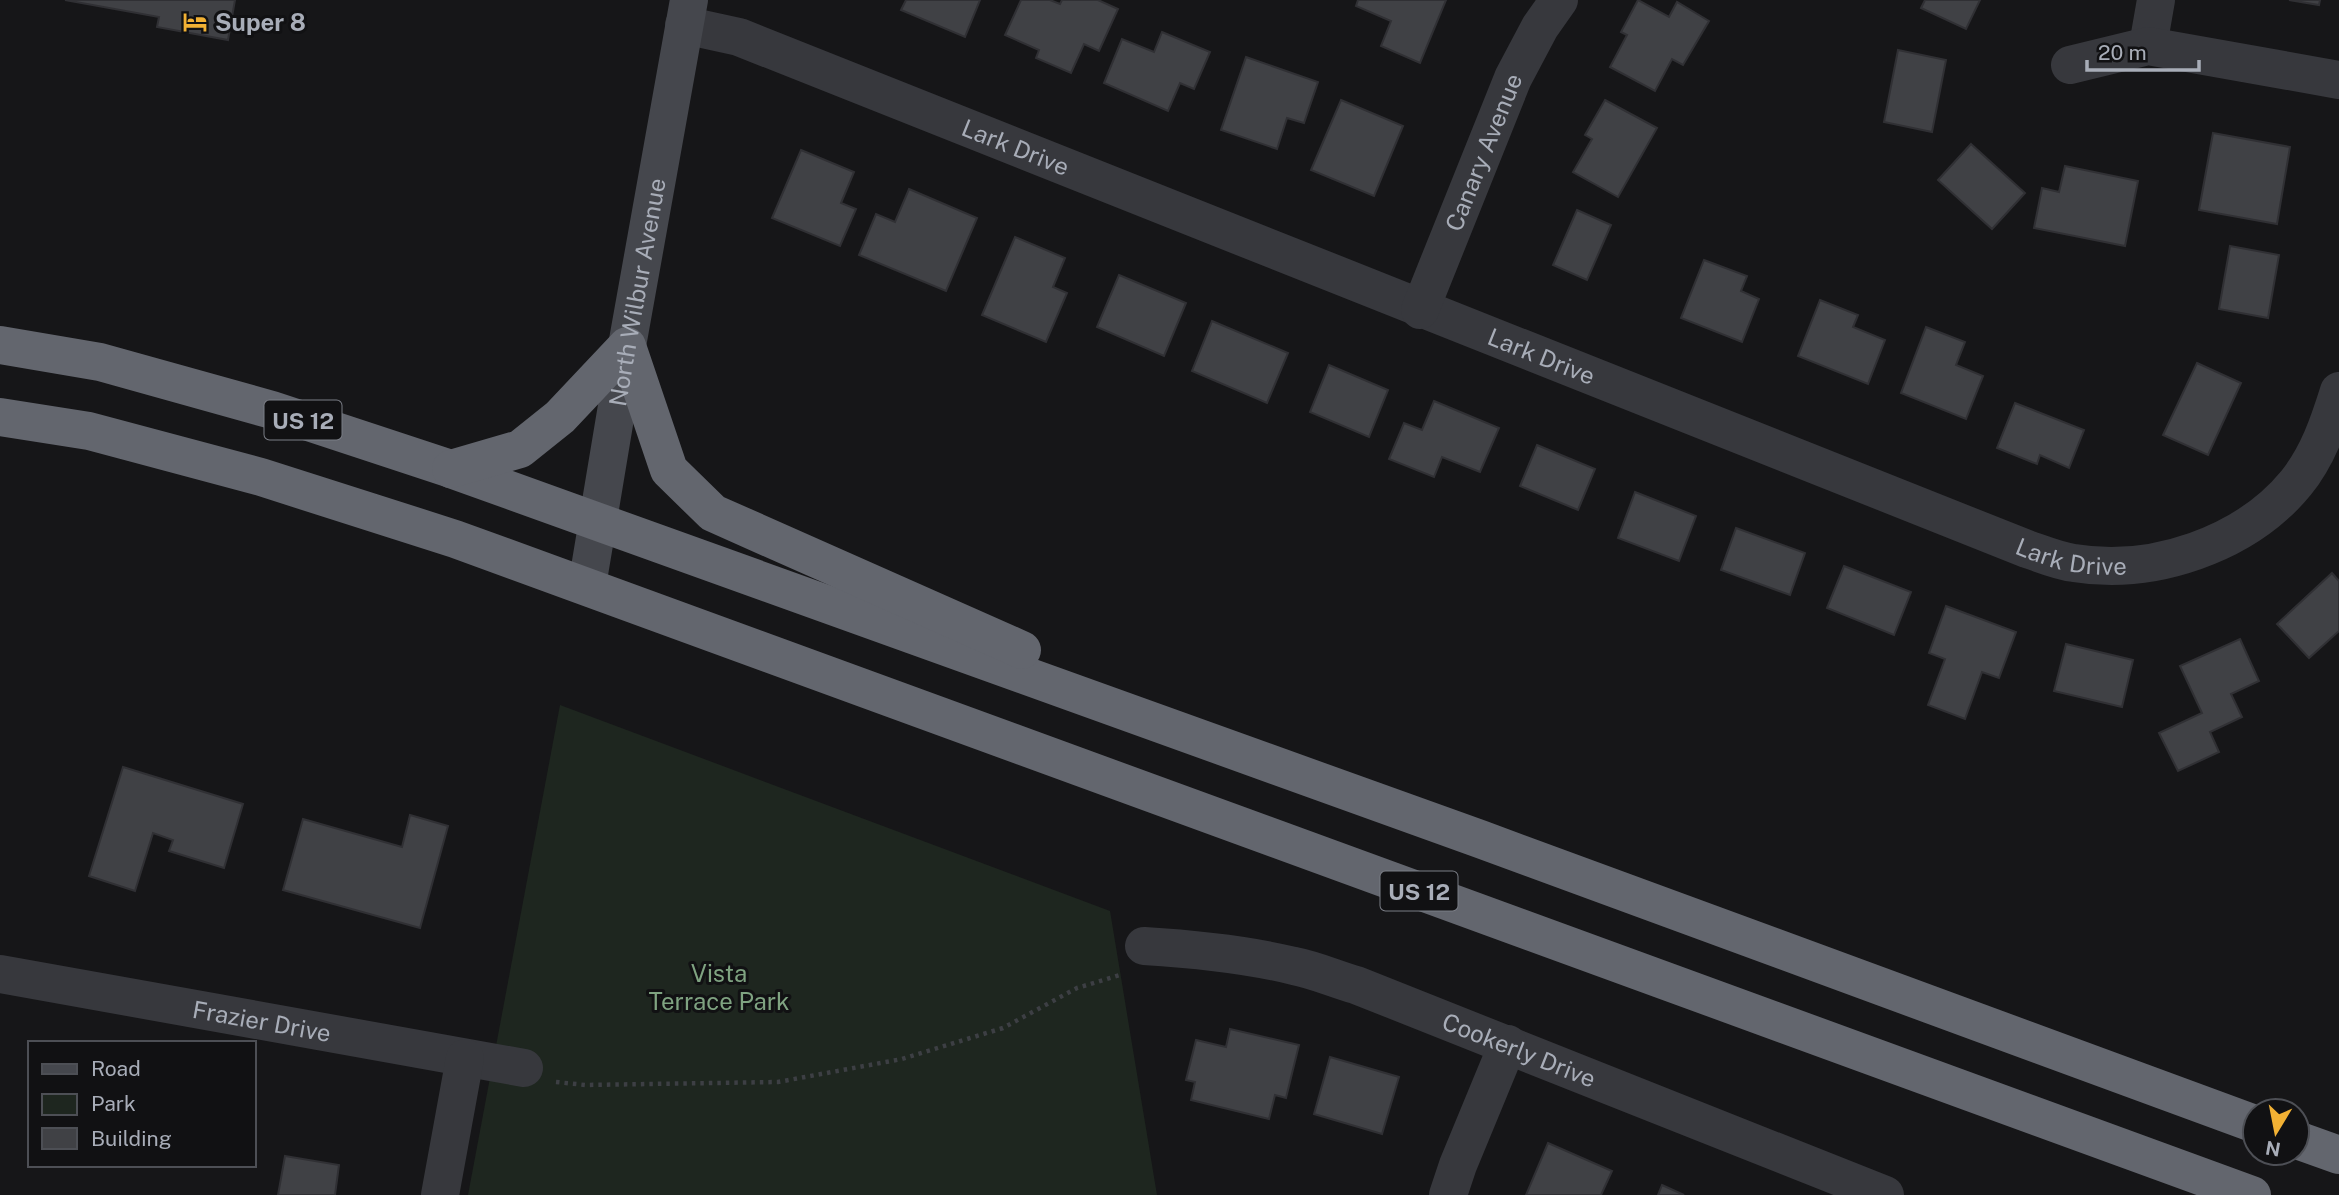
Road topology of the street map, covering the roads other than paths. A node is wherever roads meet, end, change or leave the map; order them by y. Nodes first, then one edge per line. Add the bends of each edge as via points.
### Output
1 (1559, 0) edge
2 (2156, 0) edge
3 (687, 12) edge
4 (2148, 46) junction
5 (2070, 65) dead end
6 (2339, 80) edge
7 (1420, 310) junction
8 (0, 345) edge
9 (627, 346) junction
10 (2339, 391) edge
11 (0, 417) edge
12 (451, 470) junction
13 (598, 522) junction
14 (587, 586) junction
15 (1314, 779) junction
16 (1144, 946) dead end
17 (0, 974) edge
18 (1508, 1044) junction
19 (465, 1058) junction
20 (524, 1068) road end
21 (2241, 1119) edge
22 (2311, 1145) edge
23 (2339, 1155) edge
24 (440, 1195) edge
25 (1448, 1195) edge
26 (1885, 1195) edge
27 (2252, 1195) edge

1 - 7 street, Canary Avenue via 1513,78
2 - 4 street
3 - 7 street, Lark Drive via 739,37
3 - 9 main road, North Wilbur Avenue
4 - 5 street
4 - 6 street
7 - 10 street, Lark Drive via 2027,549 2073,563 2124,566 2166,561 2216,544 2260,517 2297,482 2324,437
8 - 12 highway, US 12 via 100,362 272,410
9 - 12 highway via 560,417 520,449
9 - 13 main road, North Wilbur Avenue
9 - 15 highway via 669,470 713,513
11 - 14 highway, US 12 via 89,431 261,477
12 - 13 highway, US 12
13 - 14 main road, North Wilbur Avenue
13 - 15 highway, US 12
14 - 27 highway, US 12
15 - 21 highway, US 12
16 - 18 street, Cookerly Drive via 1193,948 1295,966
17 - 19 street, Frazier Drive
18 - 25 street
18 - 26 street, Cookerly Drive
19 - 20 street, Frazier Drive
19 - 24 street
22 - 23 highway

